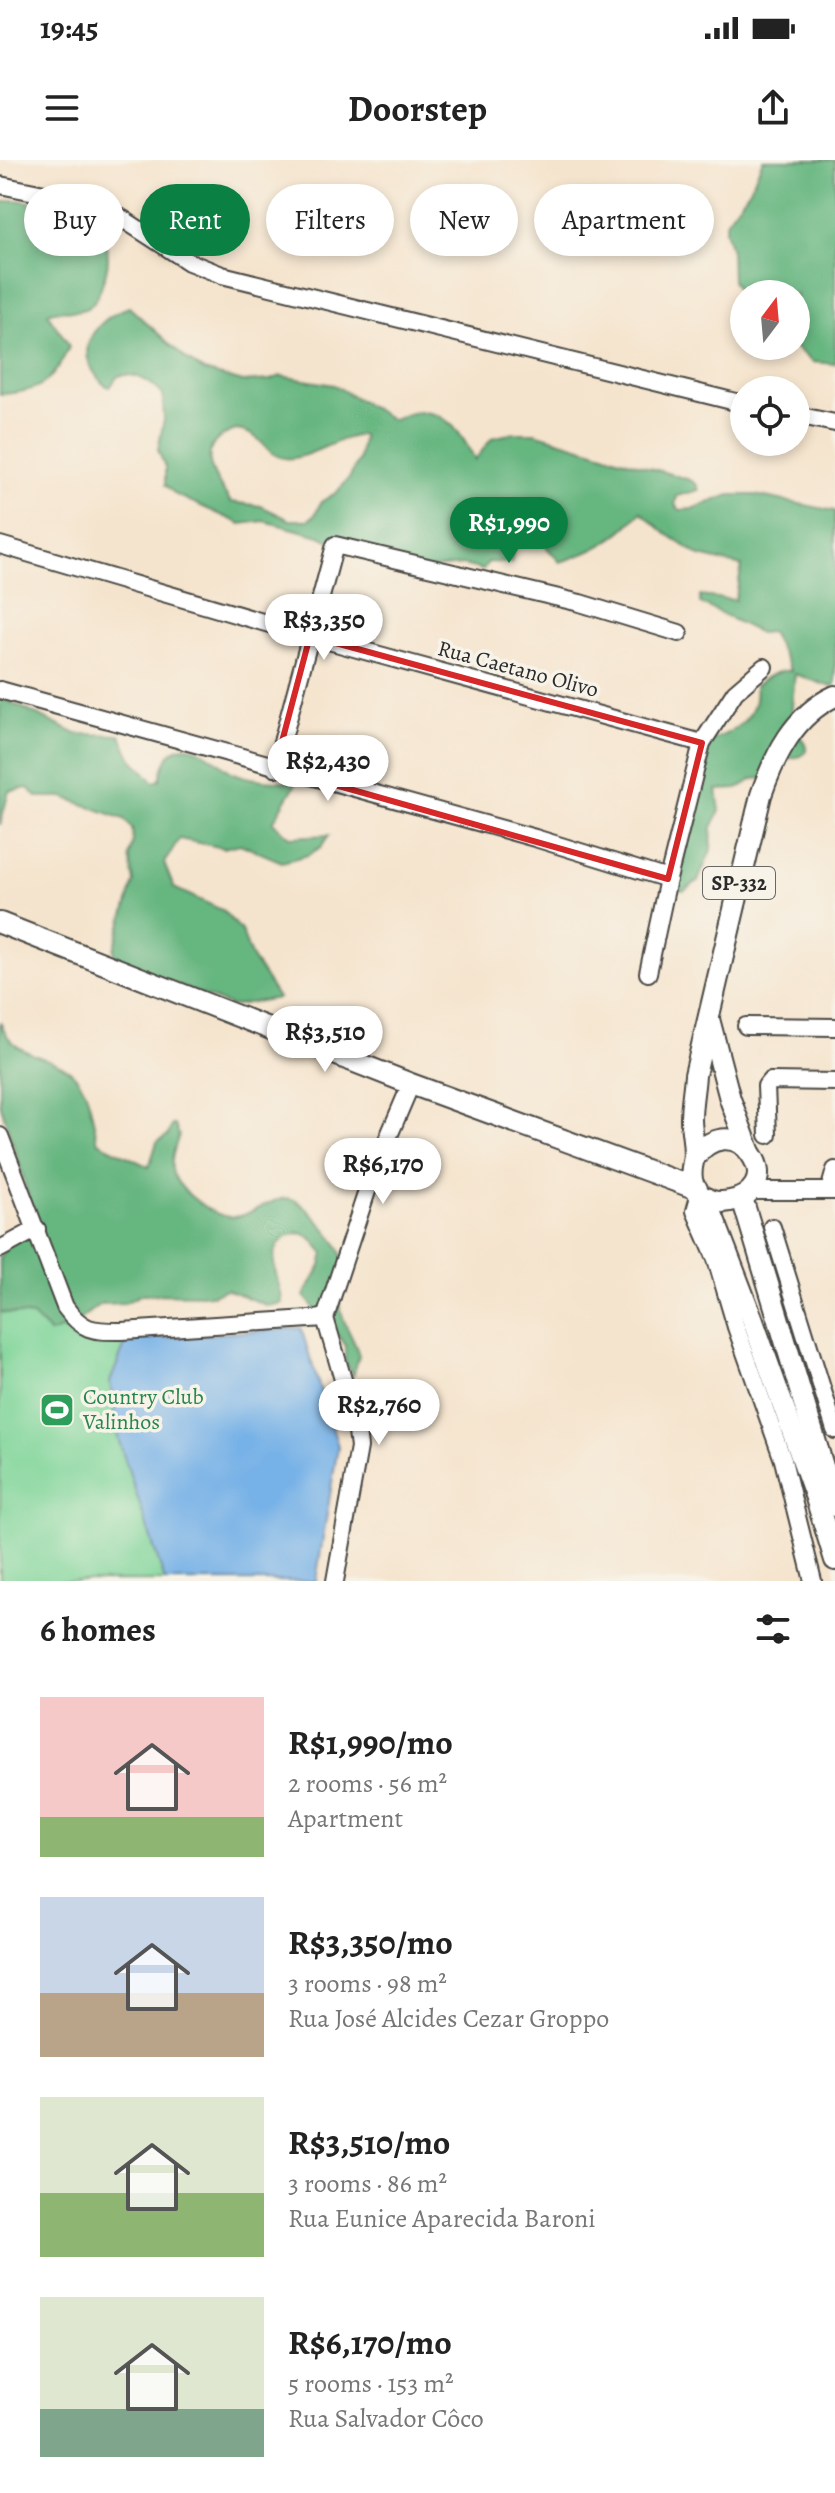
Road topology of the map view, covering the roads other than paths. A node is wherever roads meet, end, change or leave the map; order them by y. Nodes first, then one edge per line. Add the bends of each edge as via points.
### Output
1 (0, 185) edge
2 (730, 401) edge
3 (810, 418) edge
4 (835, 423) edge
5 (0, 545) edge
6 (679, 633) dead end
7 (310, 636) junction
8 (764, 667) dead end
9 (0, 690) edge
10 (835, 696) edge
11 (702, 743) junction
12 (275, 768) junction
13 (668, 879) junction
14 (0, 923) edge
15 (648, 973) dead end
16 (709, 1015) junction
17 (746, 1026) dead end
18 (835, 1027) edge
19 (835, 1082) edge
20 (411, 1084) junction
21 (768, 1135) dead end
22 (0, 1136) edge
23 (749, 1150) junction
24 (835, 1170) edge
25 (698, 1182) junction
26 (749, 1188) junction
27 (832, 1191) edge
28 (772, 1227) dead end
29 (37, 1229) junction
30 (0, 1249) edge
31 (325, 1318) junction
32 (835, 1430) edge
33 (835, 1506) edge
34 (835, 1560) edge
35 (335, 1581) edge
36 (813, 1581) edge

1 - 2 street via 109,210 189,262 222,275
3 - 4 street
5 - 7 street, Rua Caetano Olivo
6 - 7 street via 580,603 335,545
7 - 11 street, Rua Caetano Olivo
7 - 12 street
8 - 11 street via 735,692
9 - 12 street
10 - 16 main road, SP-332 via 803,718 771,766
11 - 13 street
12 - 13 street
13 - 15 street
14 - 20 main road
16 - 23 main road, SP-332
16 - 25 main road, SP-332 via 691,1120
17 - 18 street
19 - 21 street via 770,1081 765,1096
20 - 25 main road via 668,1179
20 - 31 street via 373,1173
22 - 29 street
23 - 25 main road via 731,1139 701,1148
23 - 26 main road via 754,1157
24 - 27 street
25 - 26 main road via 724,1204
25 - 34 main road, SP-332 via 763,1348
25 - 36 street via 695,1211 783,1460
26 - 27 street
26 - 33 main road
28 - 32 street
29 - 30 street
29 - 31 street via 65,1307 75,1322 94,1331
31 - 35 street via 359,1447

